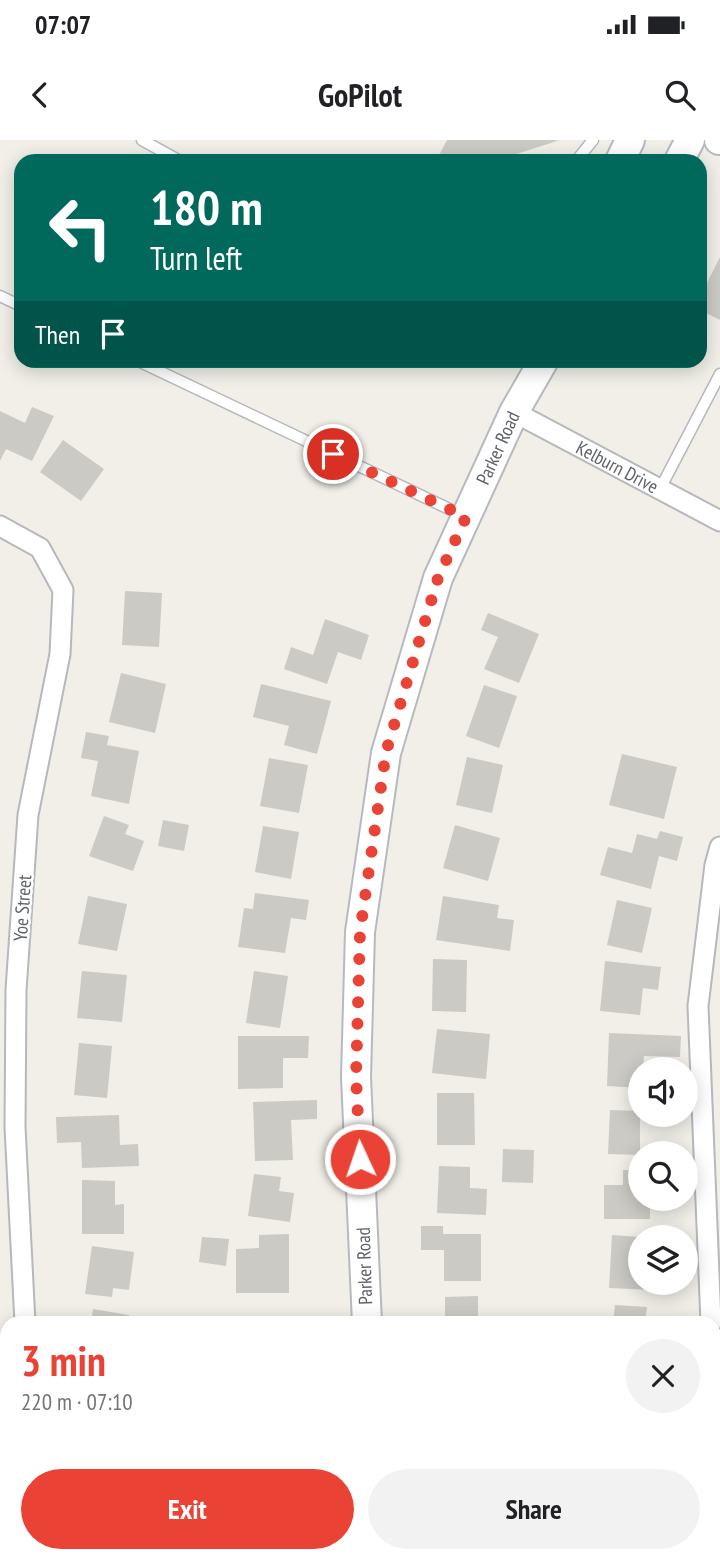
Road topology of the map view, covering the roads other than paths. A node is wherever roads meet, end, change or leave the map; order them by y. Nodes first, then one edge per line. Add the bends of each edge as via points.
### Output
1 (142, 140) edge
2 (593, 140) edge
3 (167, 154) edge
4 (582, 154) edge
5 (153, 368) edge
6 (539, 368) edge
7 (720, 374) edge
8 (514, 412) junction
9 (660, 489) junction
10 (466, 517) junction
11 (720, 521) edge
12 (0, 526) edge
13 (720, 847) edge
14 (24, 1316) edge
15 (367, 1316) edge
16 (711, 1316) edge

1 - 3 lane
2 - 4 lane
5 - 10 lane
6 - 8 street, Parker Road
7 - 9 lane
8 - 9 street, Kelburn Drive
8 - 10 street, Parker Road
9 - 11 street, Kelburn Drive
10 - 15 street, Parker Road via 438,578 386,752 360,932 356,1077
12 - 14 street, Yoe Street via 40,548 63,590 60,654 28,815 16,990 15,1127
13 - 16 street via 698,1006

